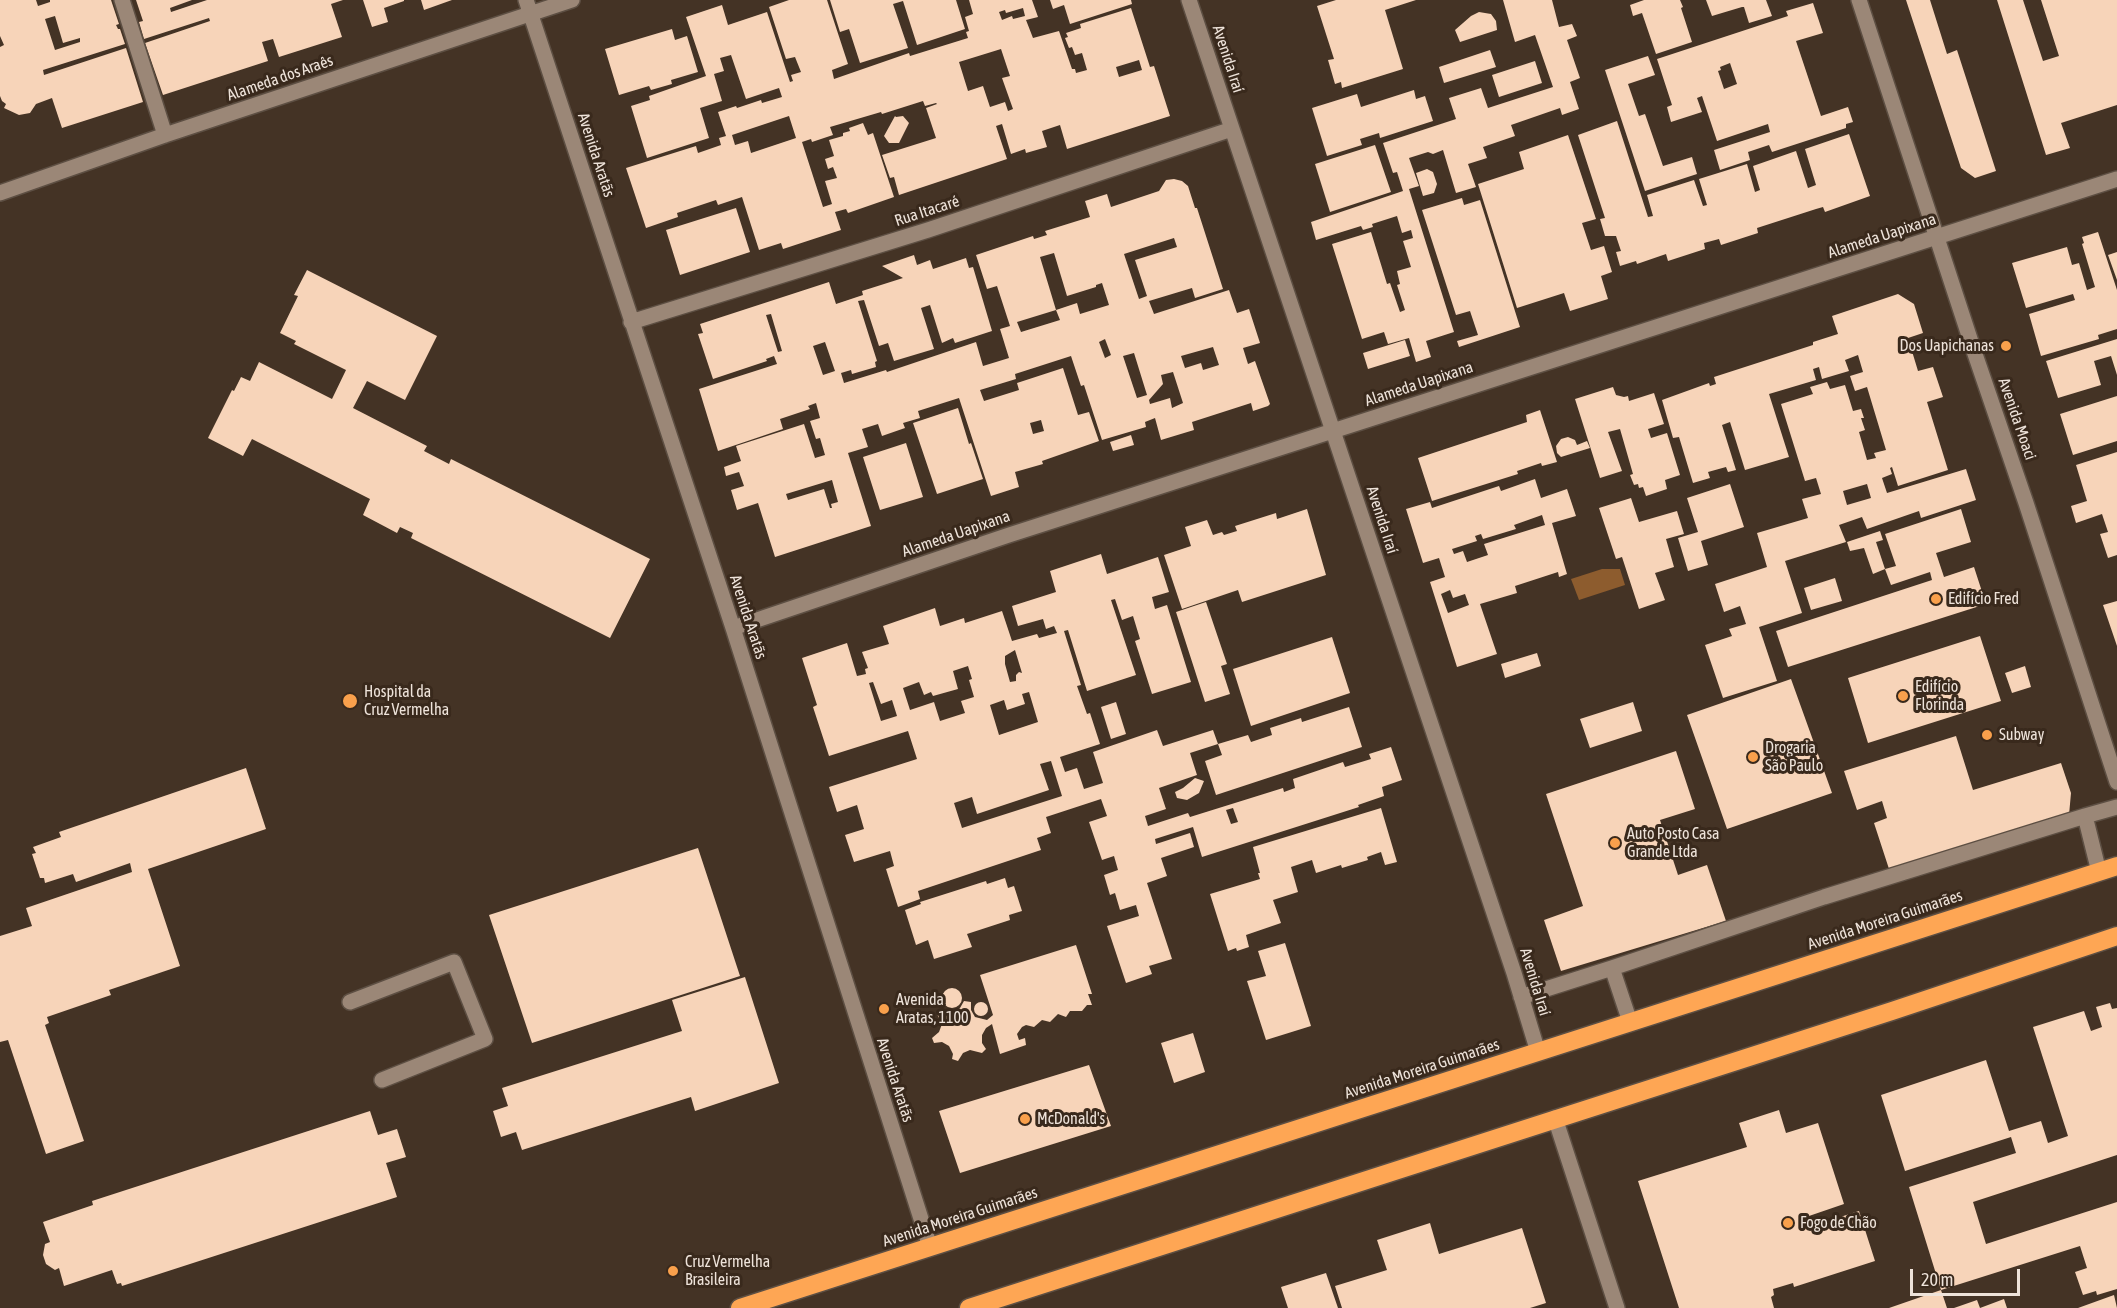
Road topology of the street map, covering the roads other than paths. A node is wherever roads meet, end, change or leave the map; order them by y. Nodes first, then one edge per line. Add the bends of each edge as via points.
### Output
1 (122, 0) edge
2 (572, 0) edge
3 (1189, 0) edge
4 (1859, 0) edge
5 (528, 6) edge
6 (1232, 129) junction
7 (165, 135) junction
8 (2117, 179) edge
9 (0, 193) edge
10 (1937, 237) junction
11 (631, 322) junction
12 (1333, 430) junction
13 (733, 628) junction
14 (2117, 782) edge
15 (2117, 807) edge
16 (2085, 816) junction
17 (2117, 866) edge
18 (2099, 872) junction
19 (2117, 936) edge
20 (1612, 968) junction
21 (1521, 997) junction
22 (350, 1002) dead end
23 (1630, 1022) junction
24 (1538, 1052) junction
25 (382, 1080) dead end
26 (1555, 1118) junction
27 (930, 1247) junction
28 (740, 1308) edge
29 (969, 1308) edge
30 (1617, 1308) edge

1 - 7 street
2 - 5 street, Alameda dos Araês
3 - 6 street, Avenida Iraí
4 - 10 street, Avenida Moaci
5 - 7 street, Alameda dos Araês
5 - 11 street, Avenida Aratãs
6 - 11 street, Rua Itacaré via 928,230
6 - 12 street, Avenida Iraí
7 - 9 street, Alameda dos Araês
8 - 10 street, Alameda Uapixana
10 - 12 street, Alameda Uapixana
10 - 14 street, Avenida Moaci
11 - 13 street, Avenida Aratãs
12 - 13 street, Alameda Uapixana
12 - 21 street, Avenida Iraí
13 - 27 street, Avenida Aratãs
15 - 16 street
16 - 18 street
16 - 20 street
17 - 18 highway, Avenida Moreira Guimarães
18 - 23 highway, Avenida Moreira Guimarães
19 - 26 highway
20 - 21 street
20 - 23 street
21 - 24 street, Avenida Iraí
22 - 25 street via 454,962 485,1040
23 - 24 highway, Avenida Moreira Guimarães
24 - 27 highway, Avenida Moreira Guimarães
26 - 29 highway
26 - 30 street
27 - 28 highway, Avenida Moreira Guimarães

